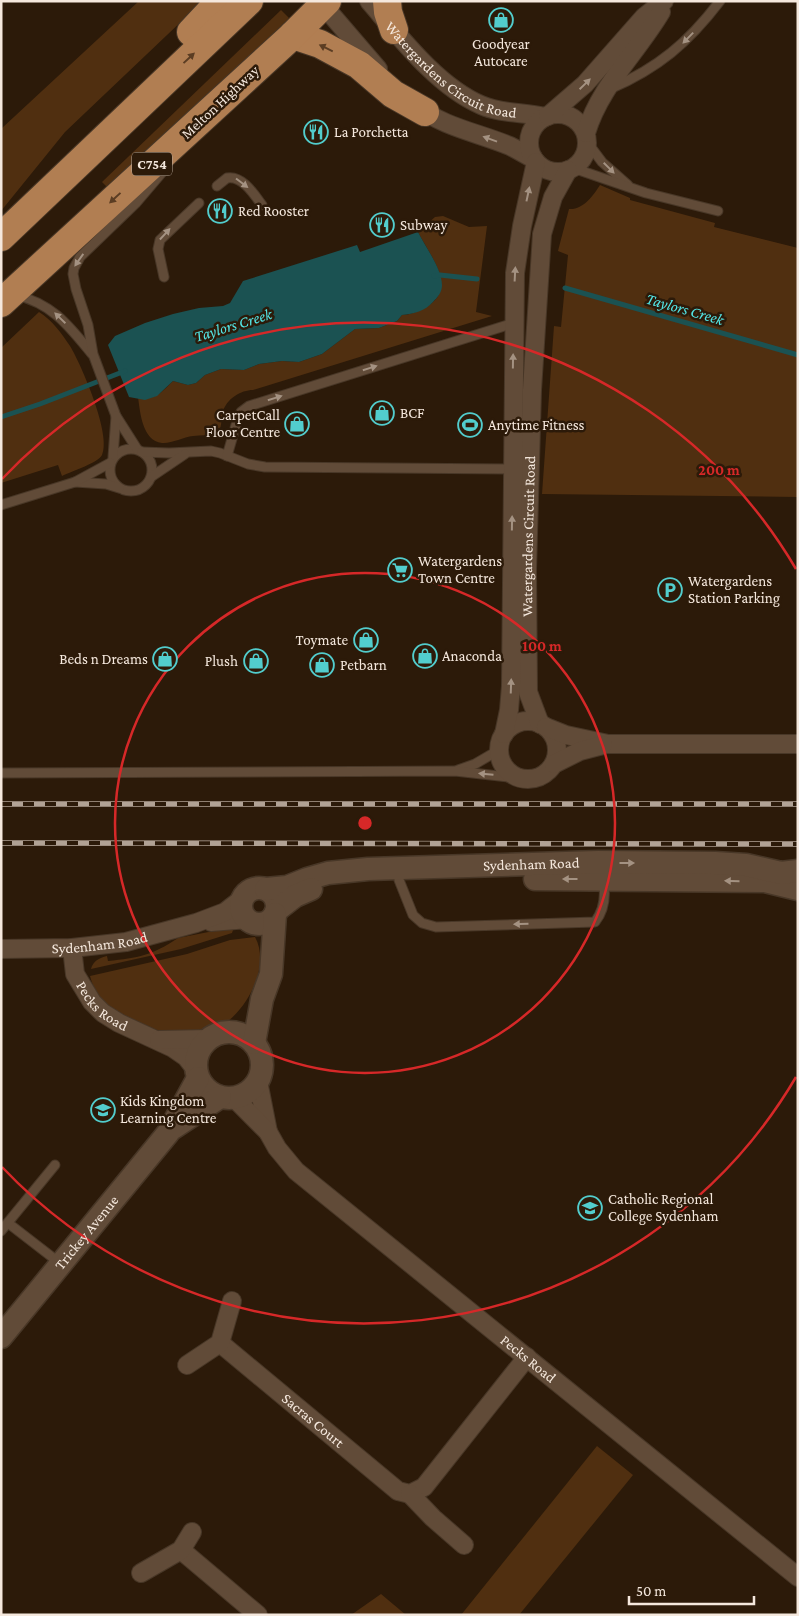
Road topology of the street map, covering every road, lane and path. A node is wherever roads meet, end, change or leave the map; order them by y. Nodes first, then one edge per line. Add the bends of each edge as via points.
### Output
1 (220, 1) edge
2 (249, 1) edge
3 (369, 1) edge
4 (387, 1) edge
5 (666, 1) edge
6 (720, 1) edge
7 (323, 3) edge
8 (394, 30) junction
9 (293, 35) junction
10 (604, 92) junction
11 (216, 106) junction
12 (425, 112) junction
13 (547, 116) junction
14 (586, 138) junction
15 (535, 161) junction
16 (571, 169) junction
17 (217, 186) dead end
18 (634, 190) junction
19 (553, 198) junction
20 (199, 203) dead end
21 (34, 204) junction
22 (262, 205) dead end
23 (718, 211) dead end
24 (522, 226) junction
25 (1, 237) edge
26 (164, 277) dead end
27 (6, 298) edge
28 (514, 323) junction
29 (93, 354) junction
30 (116, 416) junction
31 (140, 450) junction
32 (188, 452) junction
33 (227, 456) junction
34 (111, 460) junction
35 (512, 469) junction
36 (530, 469) junction
37 (151, 477) junction
38 (75, 482) junction
39 (120, 488) junction
40 (1, 505) edge
41 (543, 725) junction
42 (501, 742) junction
43 (608, 744) junction
44 (798, 744) edge
45 (554, 764) junction
46 (455, 771) junction
47 (1, 773) edge
48 (517, 778) junction
49 (601, 871) junction
50 (798, 871) edge
51 (399, 880) junction
52 (266, 889) junction
53 (798, 889) edge
54 (243, 898) junction
55 (276, 912) junction
56 (251, 921) junction
57 (196, 923) junction
58 (72, 948) junction
59 (1, 949) edge
60 (272, 959) junction
61 (262, 999) junction
62 (214, 1036) junction
63 (159, 1040) junction
64 (254, 1043) junction
65 (197, 1074) junction
66 (258, 1081) junction
67 (227, 1097) junction
68 (172, 1128) junction
69 (268, 1132) junction
70 (55, 1165) dead end
71 (8, 1223) junction
72 (1, 1231) edge
73 (62, 1264) junction
74 (232, 1301) dead end
75 (1, 1337) edge
76 (220, 1344) junction
77 (527, 1357) junction
78 (186, 1365) dead end
79 (410, 1494) junction
80 (192, 1532) dead end
81 (464, 1544) dead end
82 (180, 1550) junction
83 (141, 1573) dead end
84 (798, 1577) edge
85 (258, 1615) edge

1 - 21 highway via 89,131
21 -> 2 highway
3 - 8 street, Watergardens Circuit Road
4 - 8 highway
5 - 10 street via 654,25
13 -> 5 street via 585,84 644,17
6 -> 10 lane via 684,42 654,67
7 - 9 highway, Melton Highway / C754
7 - 12 street via 393,85
8 - 13 street, Watergardens Circuit Road via 430,69 458,92 481,105
9 - 11 highway, Melton Highway / C754
12 -> 9 highway via 393,94 359,65
10 - 14 street via 596,105
11 -> 27 highway, Melton Highway / C754
11 -> 29 lane via 141,198 87,250 74,268 73,279 88,325
15 -> 12 street via 509,146
13 - 14 street via 564,114 570,117 577,121
13 - 15 street via 533,128 530,136 529,144
14 - 16 street via 584,157
14 -> 18 lane via 602,162
15 - 16 street via 554,172
24 -> 15 street, Watergardens Circuit Road
16 - 18 lane
16 - 19 street, Watergardens Circuit Road
17 -> 22 lane via 227,178 237,179
18 - 23 lane
19 - 24 street, Watergardens Circuit Road via 535,223
19 - 36 street, Watergardens Circuit Road via 542,234
26 -> 20 lane via 158,249 160,240
21 - 25 highway
28 -> 24 street, Watergardens Circuit Road via 515,273
29 -> 27 lane via 52,310 36,301
33 -> 28 lane via 238,418 249,406
35 -> 28 street, Watergardens Circuit Road
29 - 30 lane
30 - 31 lane
30 - 34 lane
31 - 32 lane
31 - 34 lane via 124,449
31 - 37 lane via 151,463
32 - 33 lane via 211,451
32 - 37 lane
33 - 35 lane via 265,467
34 - 38 lane
34 - 39 lane via 110,478
35 - 36 lane
42 -> 35 street, Watergardens Circuit Road via 511,686
36 - 41 street, Watergardens Circuit Road via 528,692
37 - 39 lane via 138,490 131,492
38 - 39 lane
38 - 40 lane
41 - 42 street via 520,722
41 - 43 street
41 - 45 street via 553,735 556,744
42 - 46 lane via 475,764
42 - 48 street via 500,758
43 - 44 street
43 - 45 street via 580,751
45 - 48 street via 549,771 534,779
46 - 47 lane
48 -> 46 lane
49 -> 50 street, Sydenham Road via 715,863 746,865 781,873
49 -> 51 street, Sydenham Road
49 -> 51 lane via 605,892 601,914 595,922 436,926 422,923 414,915
49 - 52 street, Sydenham Road via 368,869 319,875 286,887
53 -> 49 street, Sydenham Road via 765,881
51 - 55 street, Sydenham Road via 322,886 295,896
52 - 54 street via 255,888
52 - 55 street via 276,900
54 - 56 street via 241,907
54 - 57 street, Sydenham Road via 225,912
55 - 56 street via 268,922
55 - 60 street
56 - 57 street, Sydenham Road
56 - 60 street via 264,939
57 - 58 street, Sydenham Road via 126,942
58 - 59 street, Sydenham Road
58 - 63 street, Pecks Road via 76,974 92,1002 119,1023
60 - 61 street via 269,982
61 - 62 street via 233,1025
61 - 64 street
62 - 63 street, Pecks Road
62 - 64 street via 238,1033
62 - 65 street via 198,1053
63 - 65 street, Pecks Road via 186,1057
64 - 66 street via 262,1062
65 - 67 street via 211,1093
65 - 68 street, Trickey Avenue
66 - 67 street via 244,1095
66 - 69 street, Pecks Road
67 - 68 street, Trickey Avenue
67 - 69 street, Pecks Road
68 - 73 street, Trickey Avenue
69 - 77 street, Pecks Road via 296,1171
70 - 71 lane
71 - 72 lane
71 - 73 lane
73 - 75 street, Trickey Avenue
74 - 76 street
76 - 78 street
76 - 79 street, Sacras Court via 398,1491
77 - 79 street via 424,1487
77 - 84 street, Pecks Road
79 - 81 street, Sacras Court
80 - 82 street
82 - 83 street
82 - 85 street

